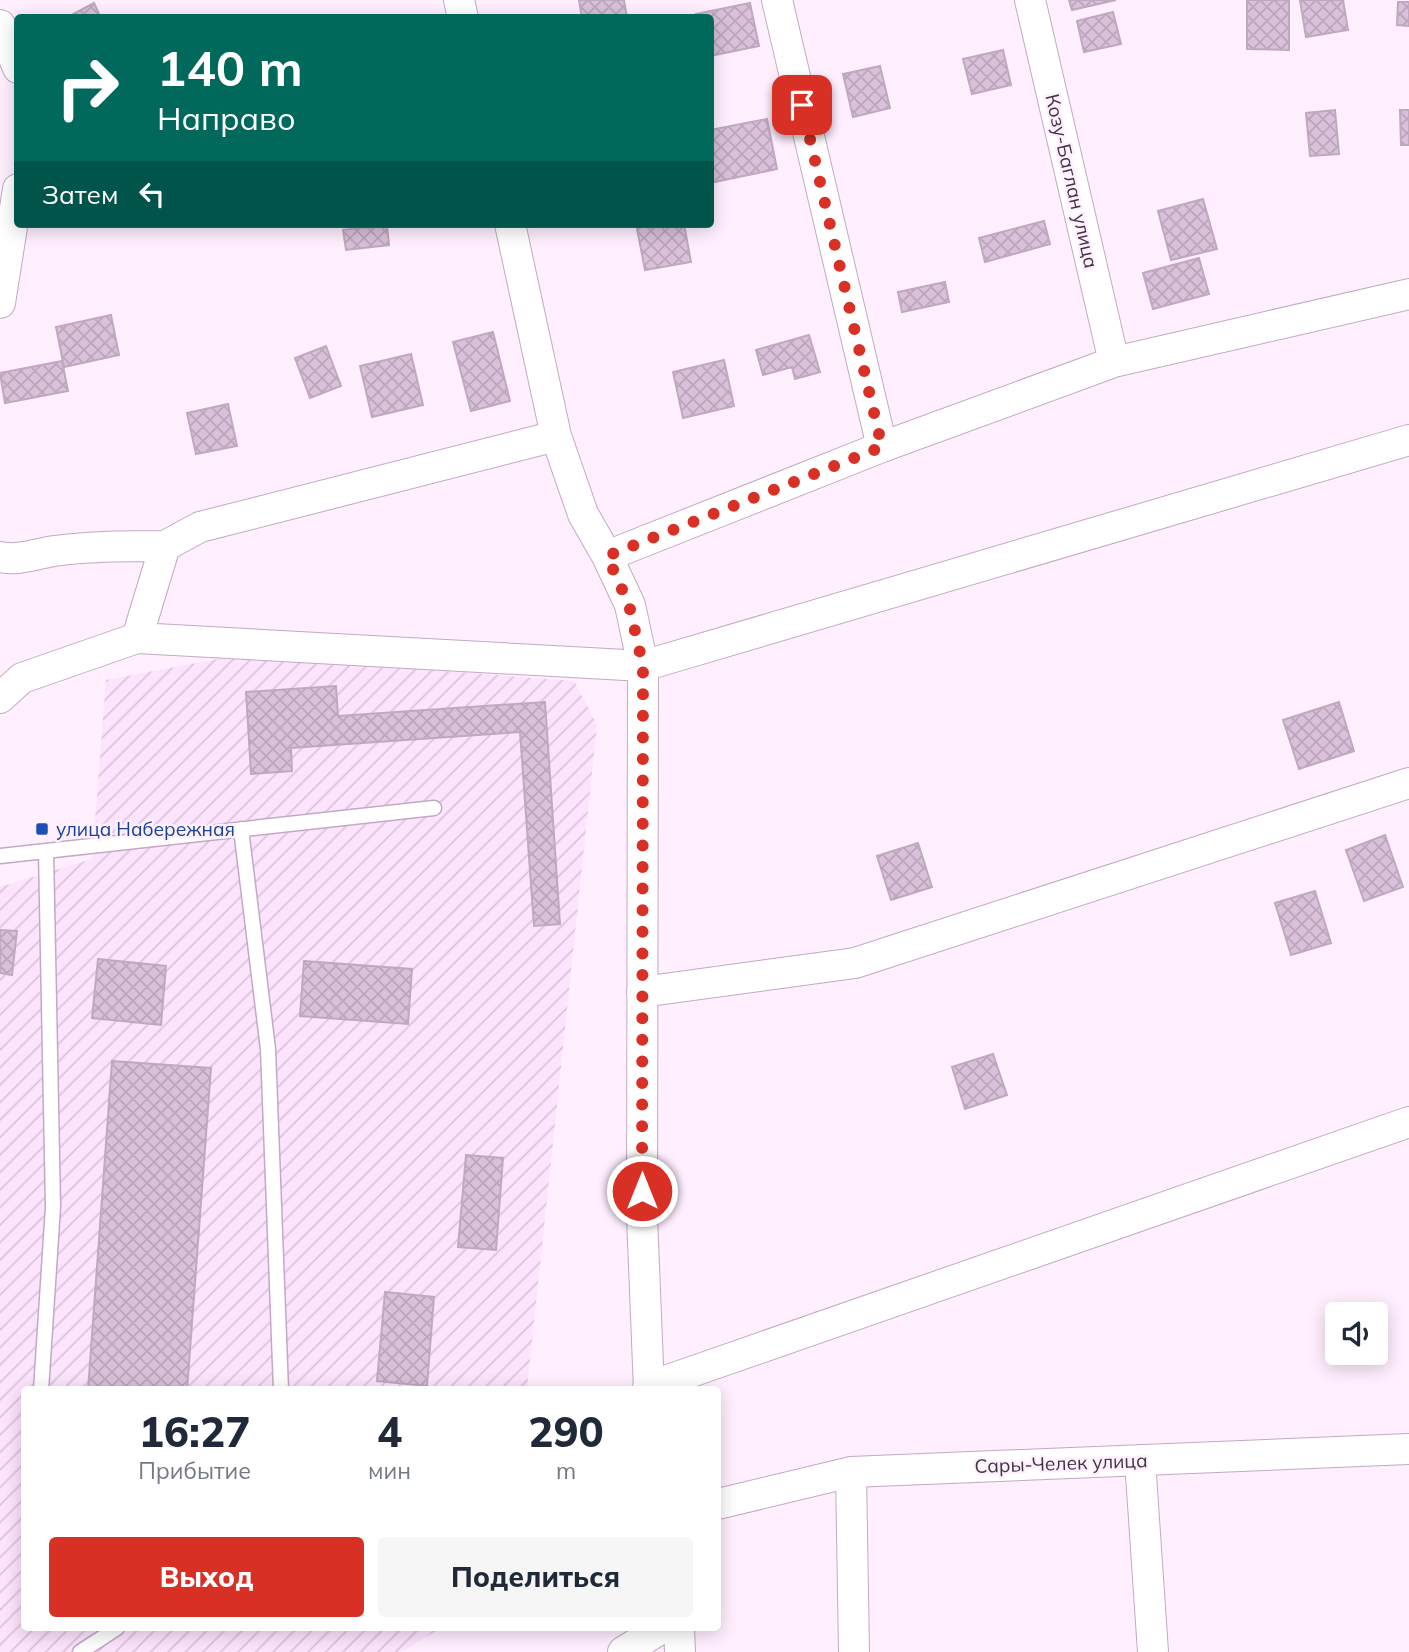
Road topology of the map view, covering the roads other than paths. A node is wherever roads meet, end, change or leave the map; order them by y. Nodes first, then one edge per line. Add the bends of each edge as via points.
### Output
1 (777, 0) edge
2 (1030, 0) edge
3 (0, 25) edge
4 (14, 58) edge
5 (14, 214) edge
6 (511, 228) edge
7 (1409, 294) edge
8 (0, 303) edge
9 (1114, 362) junction
10 (556, 436) junction
11 (1409, 440) edge
12 (882, 447) junction
13 (164, 546) junction
14 (607, 556) junction
15 (0, 557) edge
16 (137, 638) junction
17 (643, 666) junction
18 (0, 698) edge
19 (1409, 783) edge
20 (433, 808) dead end
21 (241, 829) junction
22 (46, 851) junction
23 (0, 856) edge
24 (642, 992) junction
25 (1409, 1122) edge
26 (41, 1386) edge
27 (281, 1386) edge
28 (648, 1386) edge
29 (654, 1386) edge
30 (1409, 1450) edge
31 (1140, 1460) junction
32 (851, 1472) junction
33 (721, 1503) edge
34 (112, 1631) edge
35 (657, 1631) edge
36 (679, 1631) edge
37 (80, 1652) edge
38 (623, 1652) edge
39 (680, 1652) edge
40 (854, 1652) edge
41 (1153, 1652) edge

1 - 12 street
2 - 9 street, Козу-Баглан улица
3 - 4 street
5 - 8 street
6 - 10 street
7 - 9 street
9 - 12 street
10 - 13 street via 200,527
10 - 14 street via 583,514
11 - 17 street
12 - 14 street
13 - 15 street via 114,545 13,560
13 - 16 street
14 - 17 street via 629,605
16 - 17 street
16 - 18 street via 22,678
17 - 24 street
19 - 24 street via 855,963
20 - 21 lane
21 - 22 lane
21 - 27 lane via 268,1049
22 - 23 lane
22 - 26 lane via 53,1207
24 - 28 street
25 - 29 street
30 - 31 street, Сары-Челек улица
31 - 32 street, Сары-Челек улица
31 - 41 street
32 - 33 street, Сары-Челек улица
32 - 40 street
34 - 37 lane
35 - 38 street
36 - 39 street

